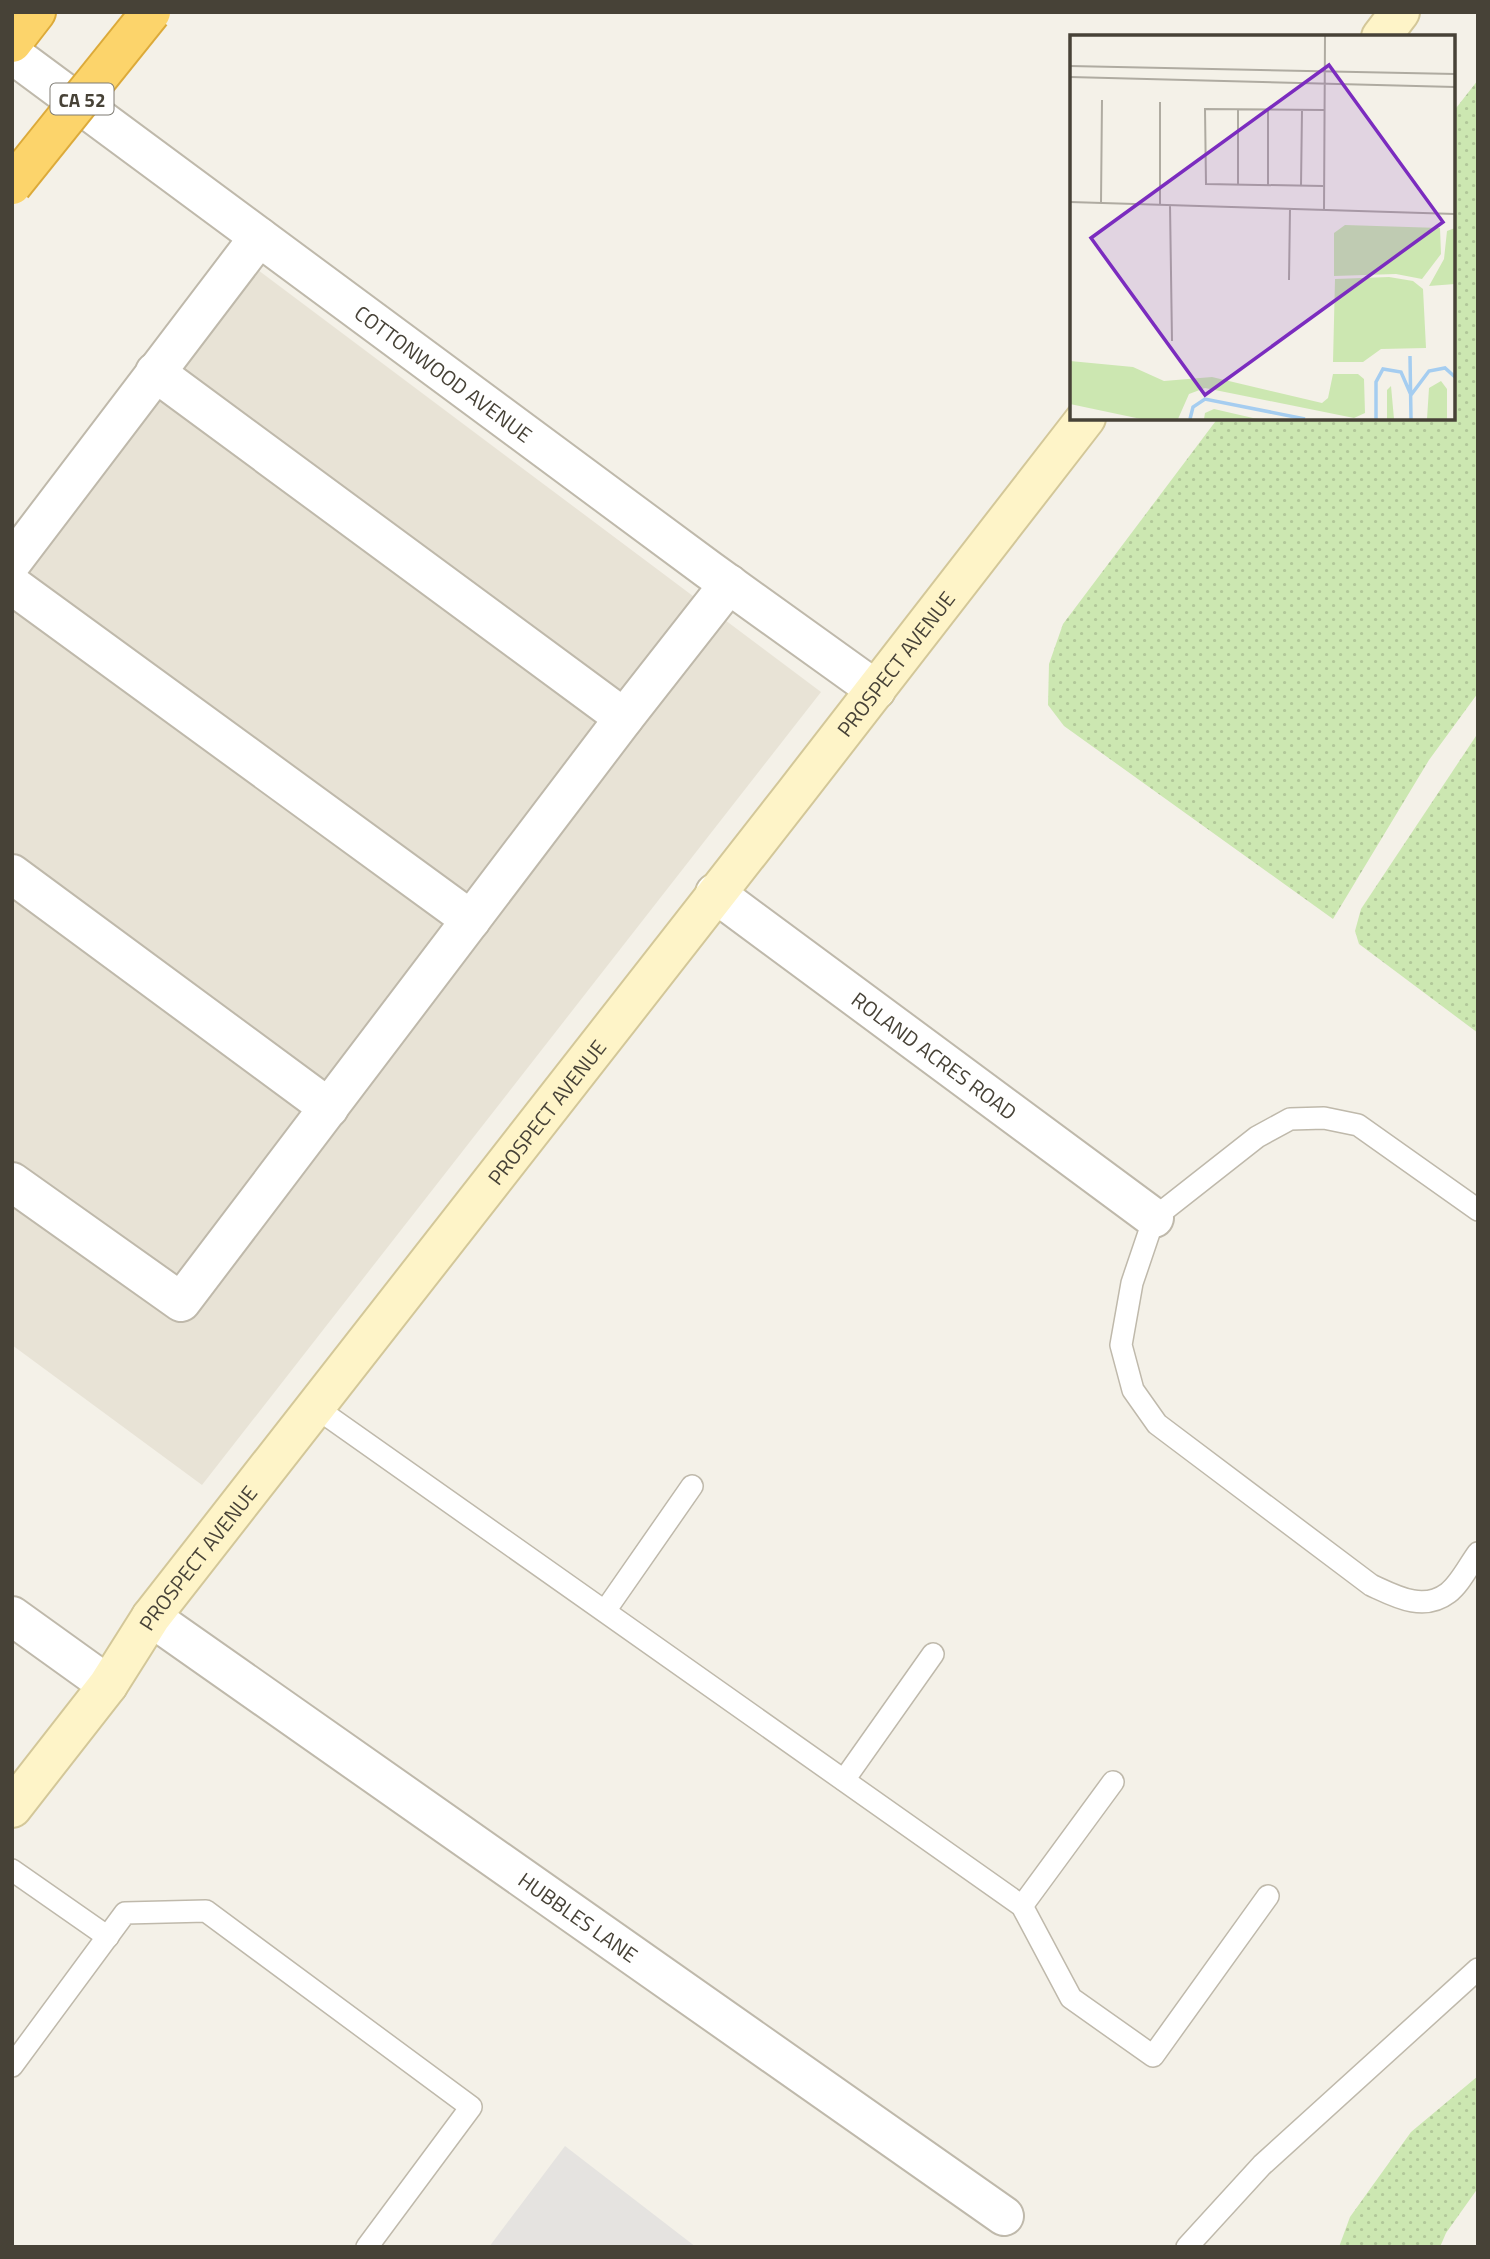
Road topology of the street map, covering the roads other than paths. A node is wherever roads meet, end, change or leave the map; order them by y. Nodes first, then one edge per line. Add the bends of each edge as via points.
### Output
1 (36, 12) edge
2 (151, 12) edge
3 (1400, 12) edge
4 (1383, 35) edge
5 (12, 44) edge
6 (12, 54) edge
7 (12, 186) edge
8 (259, 237) junction
9 (155, 372) junction
10 (1084, 420) edge
11 (12, 562) edge
12 (729, 584) junction
13 (12, 585) edge
14 (876, 690) junction
15 (624, 718) junction
16 (12, 874) edge
17 (715, 892) junction
18 (471, 920) junction
19 (329, 1108) junction
20 (12, 1182) edge
21 (1478, 1210) edge
22 (1154, 1218) junction
23 (316, 1407) junction
24 (692, 1486) dead end
25 (1478, 1553) edge
26 (605, 1611) junction
27 (12, 1616) edge
28 (151, 1617) junction
29 (933, 1654) dead end
30 (108, 1685) junction
31 (844, 1780) junction
32 (1113, 1782) dead end
33 (12, 1808) edge
34 (12, 1870) edge
35 (1268, 1896) dead end
36 (1022, 1906) junction
37 (108, 1937) junction
38 (1478, 1969) edge
39 (12, 2066) edge
40 (1004, 2216) dead end
41 (368, 2247) edge
42 (1187, 2247) edge

1 - 5 highway
2 - 7 highway, CA 52, bridge
3 - 4 main road
6 - 8 street, COTTONWOOD AVENUE
8 - 9 street
8 - 12 street, COTTONWOOD AVENUE
9 - 11 street
9 - 15 street
10 - 14 main road, PROSPECT AVENUE
12 - 14 street, COTTONWOOD AVENUE
12 - 15 street
13 - 18 street
14 - 17 main road, PROSPECT AVENUE
15 - 18 street
16 - 19 street
17 - 22 street, ROLAND ACRES ROAD
17 - 23 main road, PROSPECT AVENUE
18 - 19 street
19 - 20 street via 181,1302
21 - 22 lane via 1358,1125 1324,1118 1290,1119 1257,1137
22 - 25 lane via 1132,1283 1121,1345 1133,1390 1157,1424 1371,1585 1409,1602 1432,1601 1449,1592
23 - 26 lane
23 - 28 main road, PROSPECT AVENUE
24 - 26 lane
26 - 31 lane
27 - 30 street
28 - 30 main road, PROSPECT AVENUE
28 - 40 street, HUBBLES LANE
29 - 31 lane
30 - 33 main road, PROSPECT AVENUE
31 - 36 lane
32 - 36 lane
34 - 37 lane
35 - 36 lane via 1153,2056 1071,1998
37 - 39 lane
37 - 41 lane via 125,1913 206,1911 471,2107
38 - 42 lane via 1262,2165

